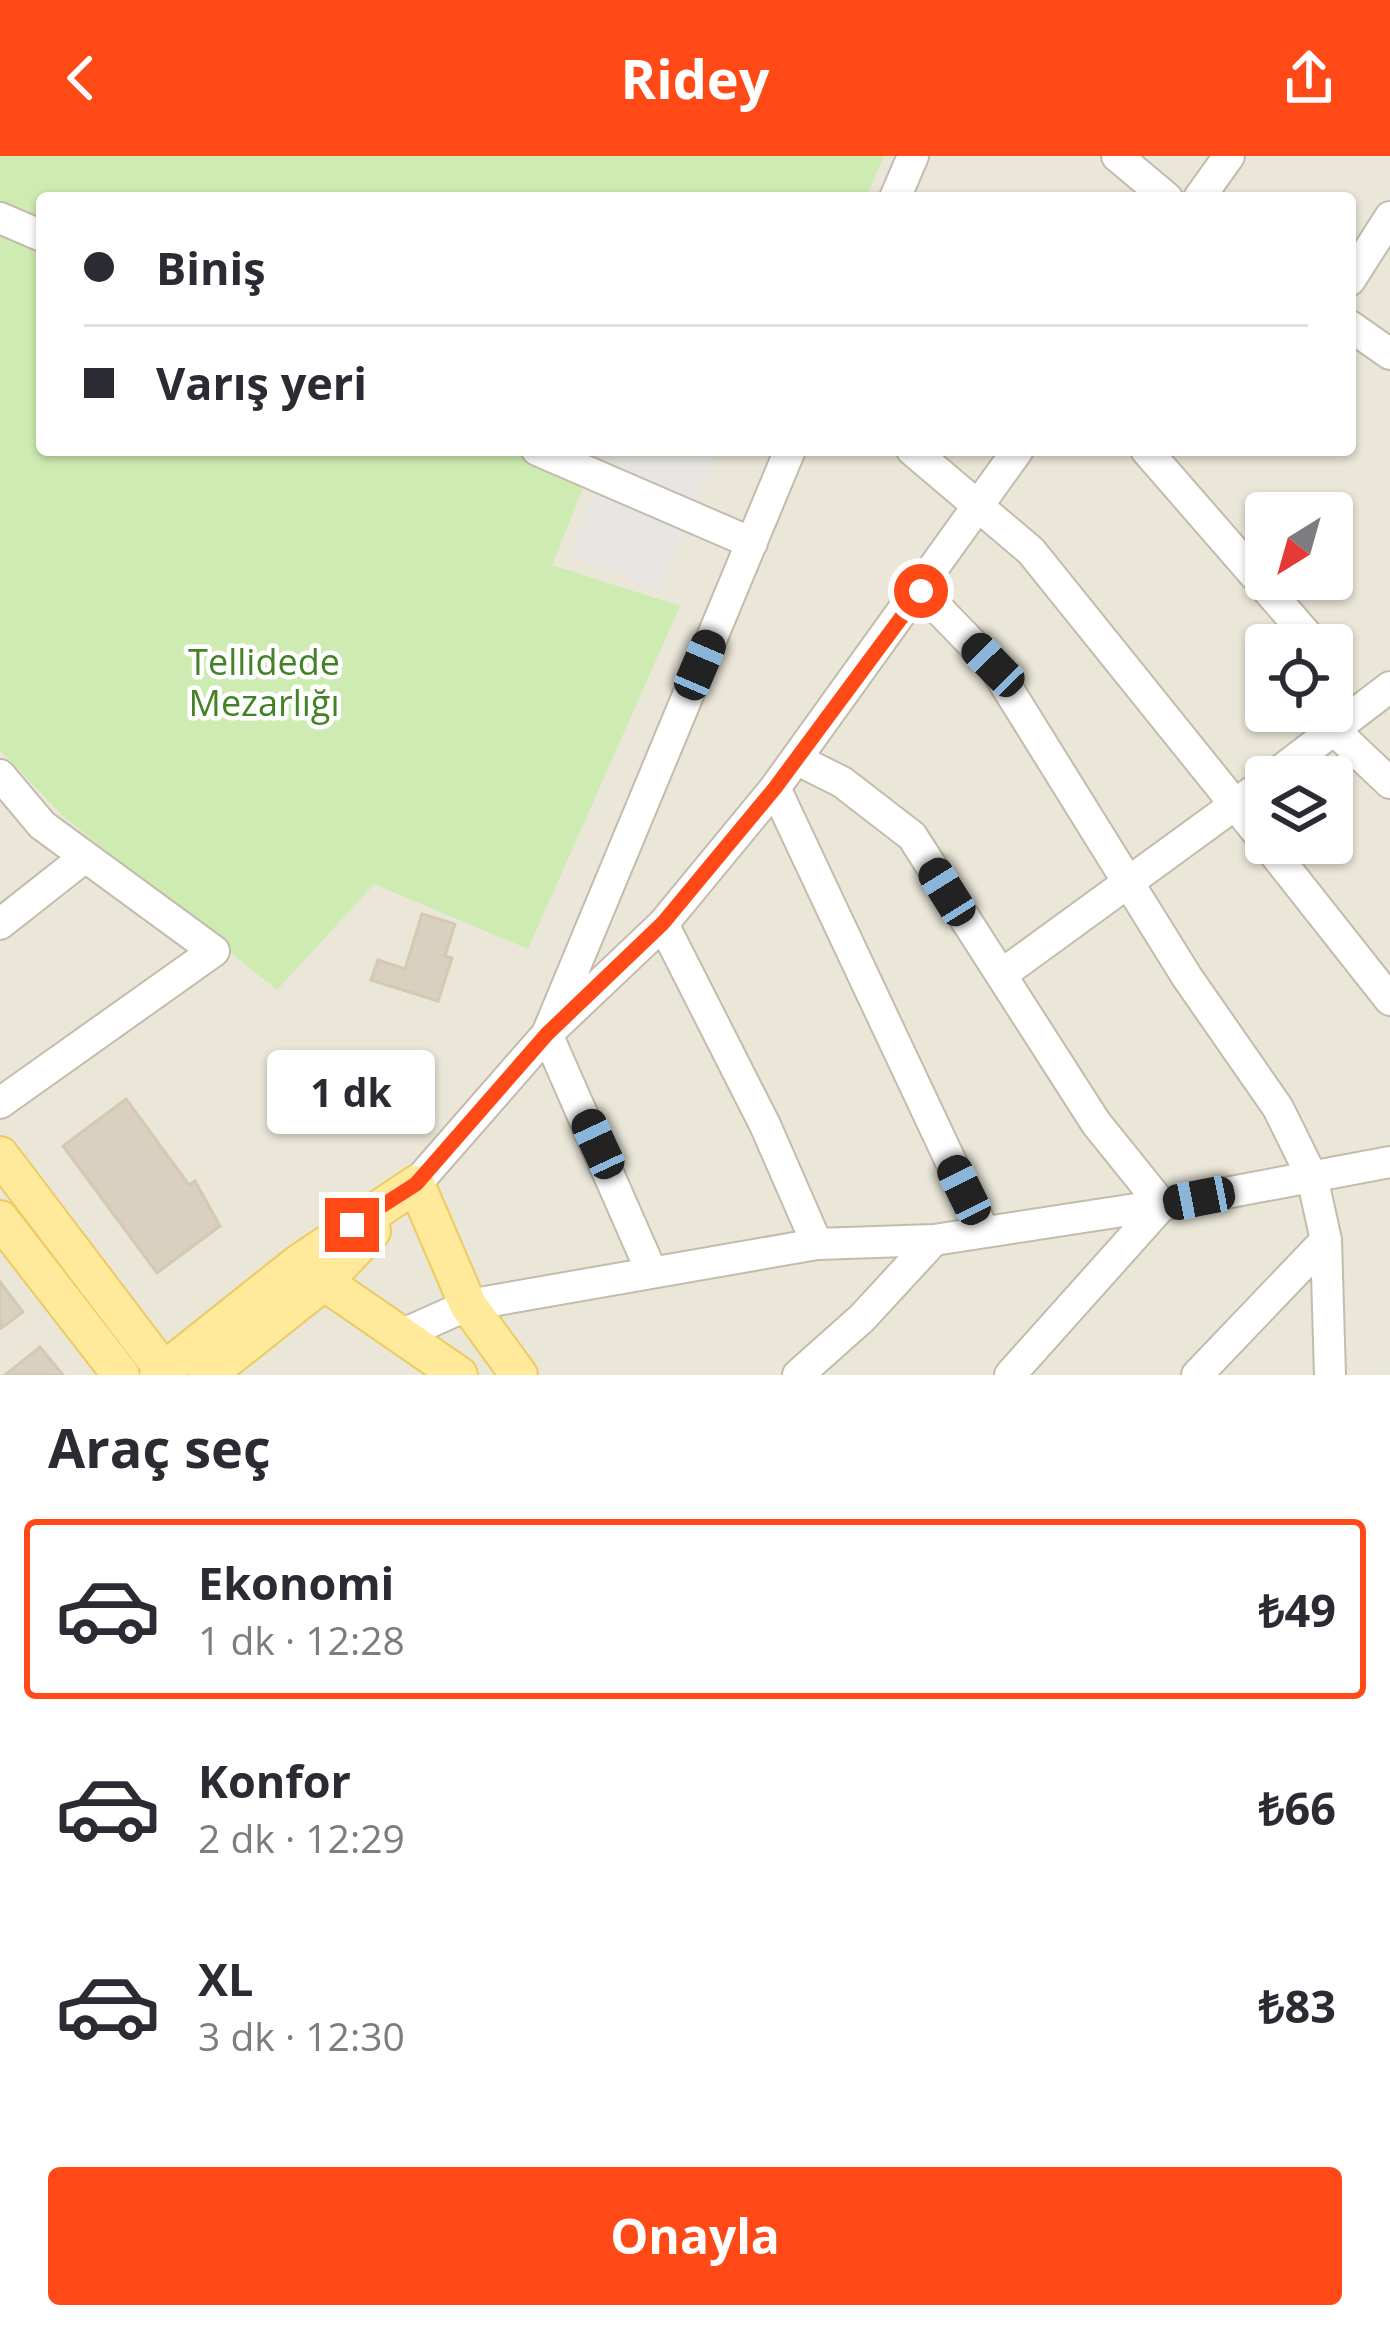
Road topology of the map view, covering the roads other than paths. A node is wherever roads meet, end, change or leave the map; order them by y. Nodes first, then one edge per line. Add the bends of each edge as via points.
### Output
1 (913, 156) edge
2 (1117, 156) edge
3 (1229, 156) edge
4 (898, 192) edge
5 (1160, 192) edge
6 (1203, 192) edge
7 (1390, 217) edge
8 (0, 218) edge
9 (36, 233) edge
10 (1356, 271) edge
11 (1356, 330) edge
12 (1390, 354) edge
13 (551, 456) edge
14 (788, 456) edge
15 (919, 456) edge
16 (1014, 456) edge
17 (1152, 456) edge
18 (979, 505) junction
19 (752, 543) junction
20 (921, 591) junction
21 (1297, 624) edge
22 (1390, 687) edge
23 (1353, 714) edge
24 (1329, 732) edge
25 (1336, 732) edge
26 (1298, 756) edge
27 (796, 759) junction
28 (0, 775) edge
29 (1390, 783) edge
30 (775, 788) junction
31 (1245, 798) edge
32 (1237, 805) junction
33 (1245, 815) edge
34 (85, 857) junction
35 (1283, 864) edge
36 (1128, 878) junction
37 (663, 923) junction
38 (0, 924) edge
39 (1001, 975) junction
40 (1390, 1000) edge
41 (547, 1034) junction
42 (0, 1103) edge
43 (0, 1155) edge
44 (1390, 1162) edge
45 (1312, 1177) junction
46 (416, 1184) junction
47 (1162, 1205) junction
48 (0, 1219) edge
49 (984, 1232) junction
50 (934, 1240) junction
51 (1327, 1240) junction
52 (817, 1244) junction
53 (311, 1272) junction
54 (652, 1273) junction
55 (468, 1305) junction
56 (401, 1335) junction
57 (163, 1373) edge
58 (121, 1375) edge
59 (207, 1375) edge
60 (459, 1375) edge
61 (519, 1375) edge
62 (798, 1375) edge
63 (1010, 1375) edge
64 (1197, 1375) edge
65 (1330, 1375) edge

1 - 4 street
2 - 5 street
3 - 6 street
7 - 10 street
8 - 9 street
11 - 12 street
13 - 19 street
14 - 19 street
15 - 18 street
16 - 18 street
17 - 21 street
18 - 20 street
18 - 32 street via 1031,551
19 - 41 street
20 - 27 street
20 - 36 street via 993,665
22 - 23 street
24 - 26 street
25 - 29 street
27 - 30 street
27 - 39 street via 842,782 912,836
28 - 34 street via 42,825
30 - 37 street
30 - 49 street
31 - 32 street
32 - 33 street
32 - 36 street
34 - 38 street
34 - 42 street via 214,951
35 - 40 street
36 - 39 street
36 - 45 street via 1278,1108
37 - 41 street
37 - 52 street
39 - 47 street via 1096,1123
41 - 46 street
41 - 54 street
43 - 57 main road
44 - 45 street
45 - 47 street
45 - 51 street
46 - 53 main road
46 - 55 main road
47 - 49 street
47 - 63 street
48 - 58 main road
49 - 50 street
50 - 52 street
50 - 62 street
51 - 64 street
51 - 65 street
52 - 54 street
53 - 56 main road
53 - 57 main road
53 - 59 main road
54 - 55 street
55 - 56 street
55 - 61 main road
56 - 60 main road

